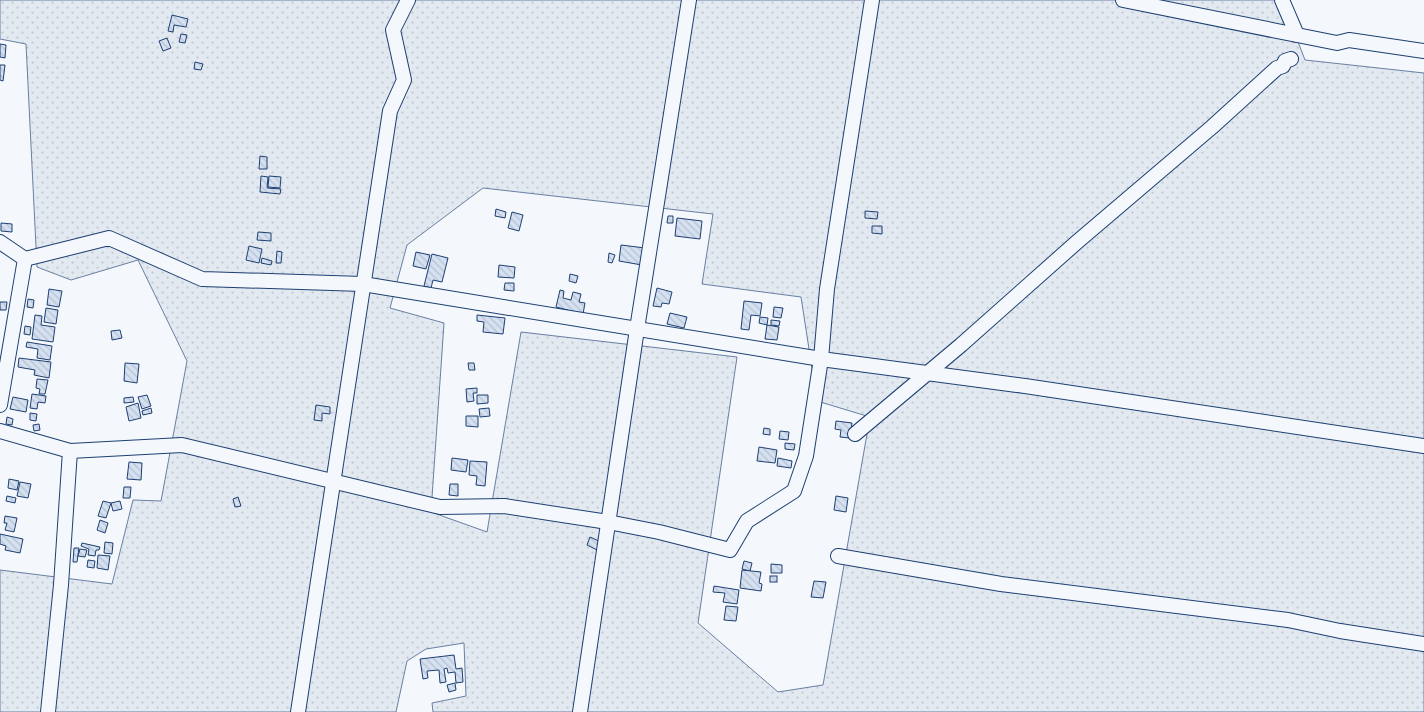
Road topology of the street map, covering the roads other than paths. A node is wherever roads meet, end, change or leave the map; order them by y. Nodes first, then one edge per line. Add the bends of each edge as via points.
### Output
1 (408, 0) edge
2 (689, 0) edge
3 (872, 0) edge
4 (1122, 0) edge
5 (1282, 0) edge
6 (1297, 35) junction
7 (1424, 50) edge
8 (1291, 59) dead end
9 (0, 242) edge
10 (25, 259) junction
11 (363, 284) junction
12 (637, 329) junction
13 (820, 359) junction
14 (928, 373) junction
15 (0, 405) edge
16 (0, 431) edge
17 (855, 434) dead end
18 (1424, 446) edge
19 (70, 451) junction
20 (333, 483) junction
21 (608, 522) junction
22 (838, 556) dead end
23 (1424, 644) edge
24 (48, 712) edge
25 (298, 712) edge
26 (580, 712) edge

1 - 11 street via 392,30 404,80 390,111
2 - 12 street
3 - 13 street via 827,289
4 - 6 street
5 - 6 street
6 - 7 street via 1336,43 1349,40
8 - 14 street
9 - 10 street
10 - 11 street via 109,238 202,279
10 - 15 street
11 - 12 street
11 - 20 street
12 - 13 street
12 - 21 street
13 - 14 street
13 - 21 street via 806,456 794,491 747,521 736,550
14 - 17 street
14 - 18 street
16 - 19 street
19 - 20 street via 182,445
19 - 24 street
20 - 21 street via 440,507 504,506
20 - 25 street
21 - 26 street
22 - 23 street via 1001,584 1288,620

